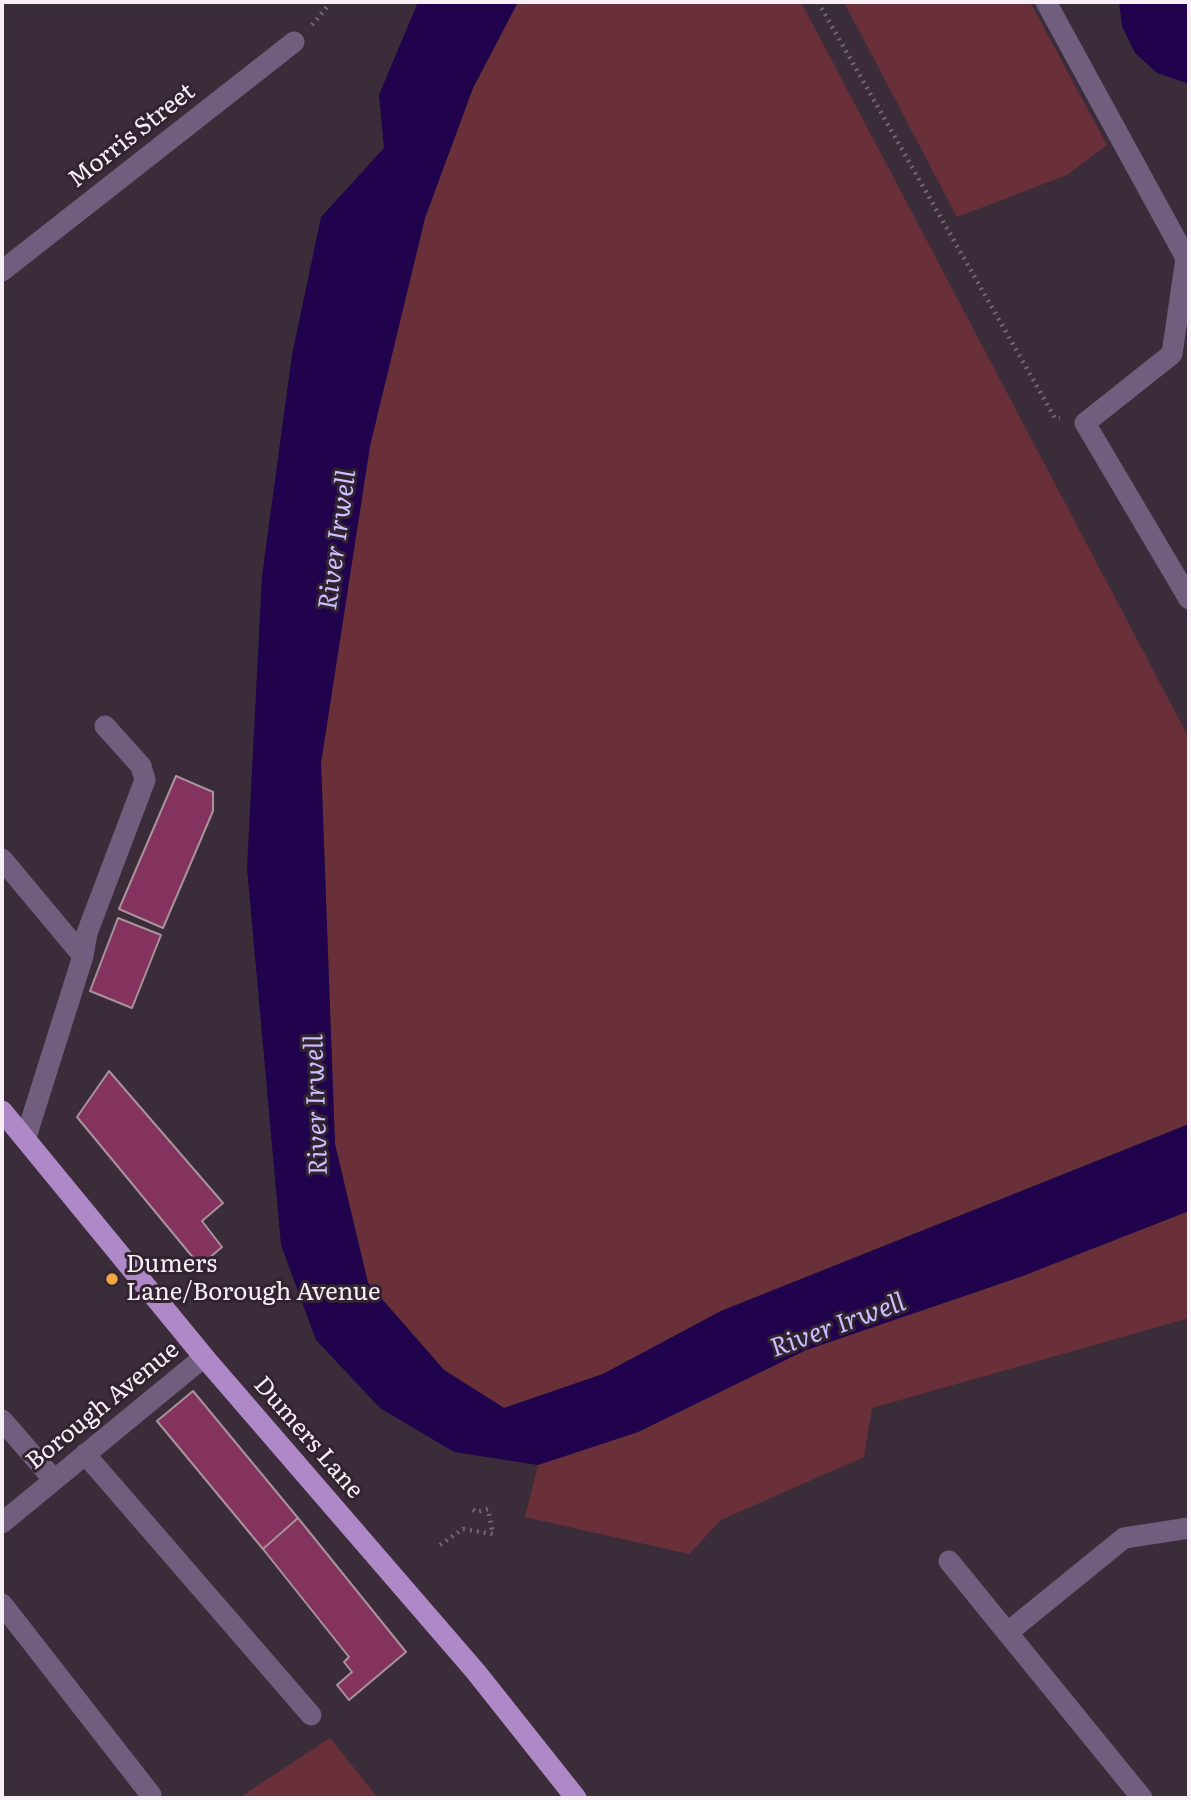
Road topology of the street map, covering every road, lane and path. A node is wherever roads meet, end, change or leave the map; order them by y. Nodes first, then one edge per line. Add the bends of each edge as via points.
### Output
1 (818, 2) edge
2 (1046, 2) edge
3 (294, 42) dead end
4 (2, 271) edge
5 (1183, 321) edge
6 (1085, 423) junction
7 (1189, 599) edge
8 (105, 726) dead end
9 (2, 859) edge
10 (83, 956) junction
11 (2, 1111) edge
12 (26, 1137) junction
13 (204, 1357) junction
14 (2, 1420) edge
15 (85, 1454) junction
16 (54, 1480) junction
17 (470, 1508) dead end
18 (2, 1523) edge
19 (1189, 1528) edge
20 (440, 1545) dead end
21 (949, 1561) dead end
22 (2, 1604) edge
23 (1007, 1633) junction
24 (311, 1715) dead end
25 (151, 1796) dead end
26 (576, 1798) edge
27 (1142, 1798) edge

1 - 6 path via 1055,418
2 - 5 street via 1186,258
3 - 4 street, Morris Street
5 - 6 street via 1172,355
6 - 7 street
8 - 10 street via 141,766 145,780 87,933
9 - 10 street
10 - 12 street
11 - 12 main road, Dumers Lane
12 - 13 main road, Dumers Lane
13 - 15 street, Borough Avenue
13 - 26 main road, Dumers Lane via 476,1672
14 - 16 street
15 - 16 street, Borough Avenue
15 - 24 street
16 - 18 street, Borough Avenue
17 - 20 path via 477,1512 488,1508 493,1534 463,1529
19 - 23 street via 1124,1538
21 - 23 street
22 - 25 street
23 - 27 street

